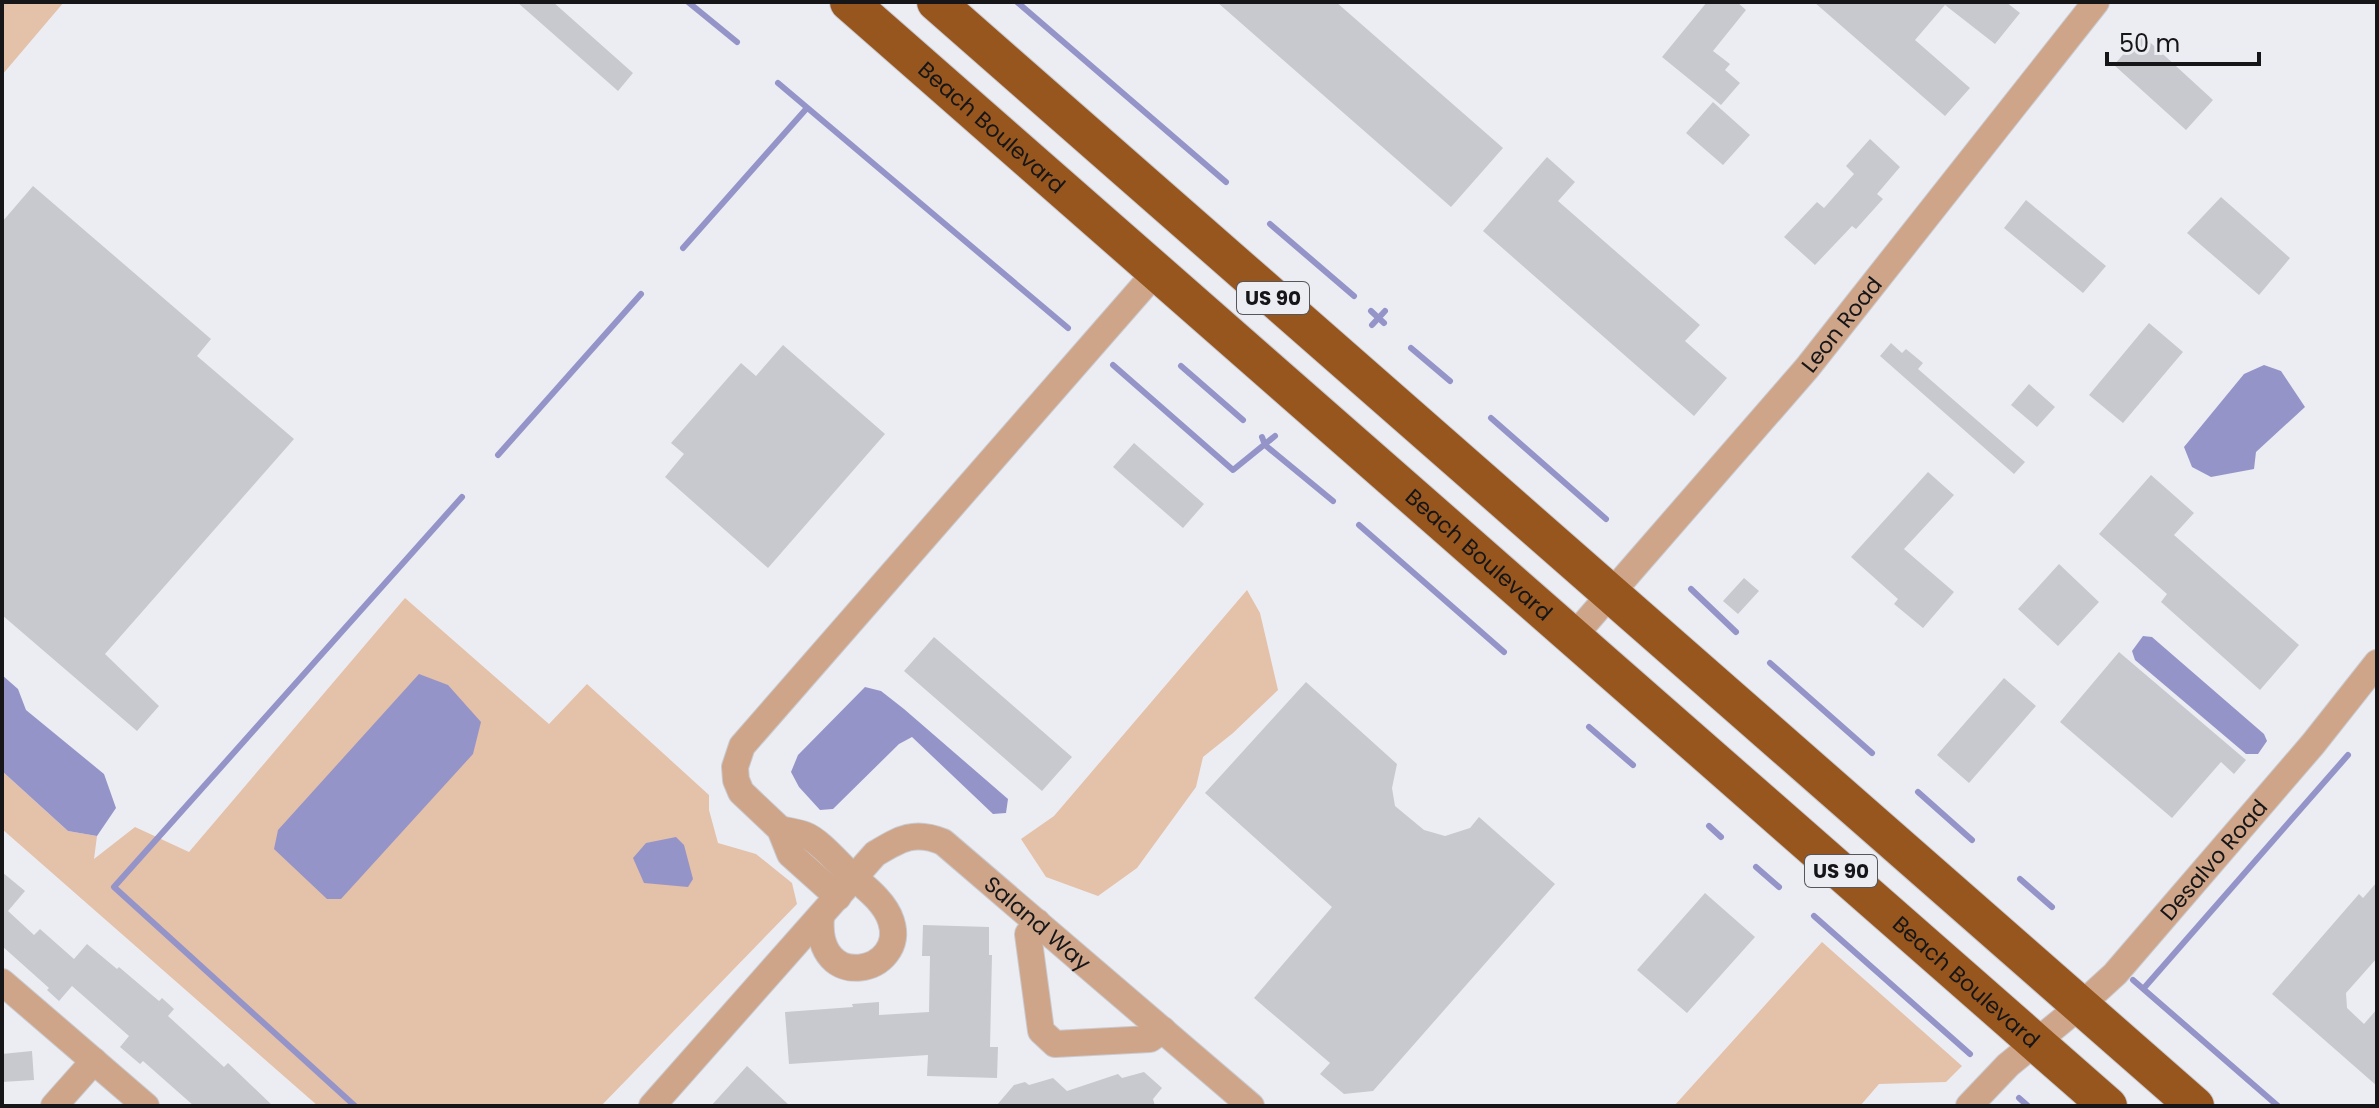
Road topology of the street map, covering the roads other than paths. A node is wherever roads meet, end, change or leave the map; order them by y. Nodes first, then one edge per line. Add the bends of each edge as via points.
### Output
1 (849, 2) edge
2 (936, 2) edge
3 (2096, 2) edge
4 (1156, 272) junction
5 (1610, 593) junction
6 (1573, 637) junction
7 (2377, 663) edge
8 (838, 897) junction
9 (1037, 922) junction
10 (2, 982) edge
11 (2080, 1006) junction
12 (1163, 1030) junction
13 (2036, 1043) junction
14 (94, 1061) junction
15 (54, 1106) edge
16 (146, 1106) edge
17 (652, 1106) edge
18 (1251, 1106) edge
19 (1969, 1106) edge
20 (2108, 1106) edge
21 (2195, 1106) edge

1 - 4 highway, Beach Boulevard / US 90
2 - 5 highway, US 90
3 - 5 street, Leon Road via 1807,368
4 - 6 highway, Beach Boulevard / US 90
4 - 8 street via 742,746 735,767 741,792 780,829 790,854
5 - 6 street, Leon Road
5 - 11 highway, US 90
6 - 13 highway, Beach Boulevard / US 90
7 - 11 street, Desalvo Road via 2115,974
8 - 9 street, Saland Way via 875,854 912,836 927,835 943,842
8 - 17 street
9 - 12 street, Saland Way
9 - 12 street via 1028,934 1041,1031 1055,1044 1150,1039
10 - 14 street
11 - 13 street, Desalvo Road
11 - 21 highway, US 90
12 - 18 street, Saland Way
13 - 19 street, Desalvo Road
13 - 20 highway, Beach Boulevard / US 90
14 - 15 street
14 - 16 street

